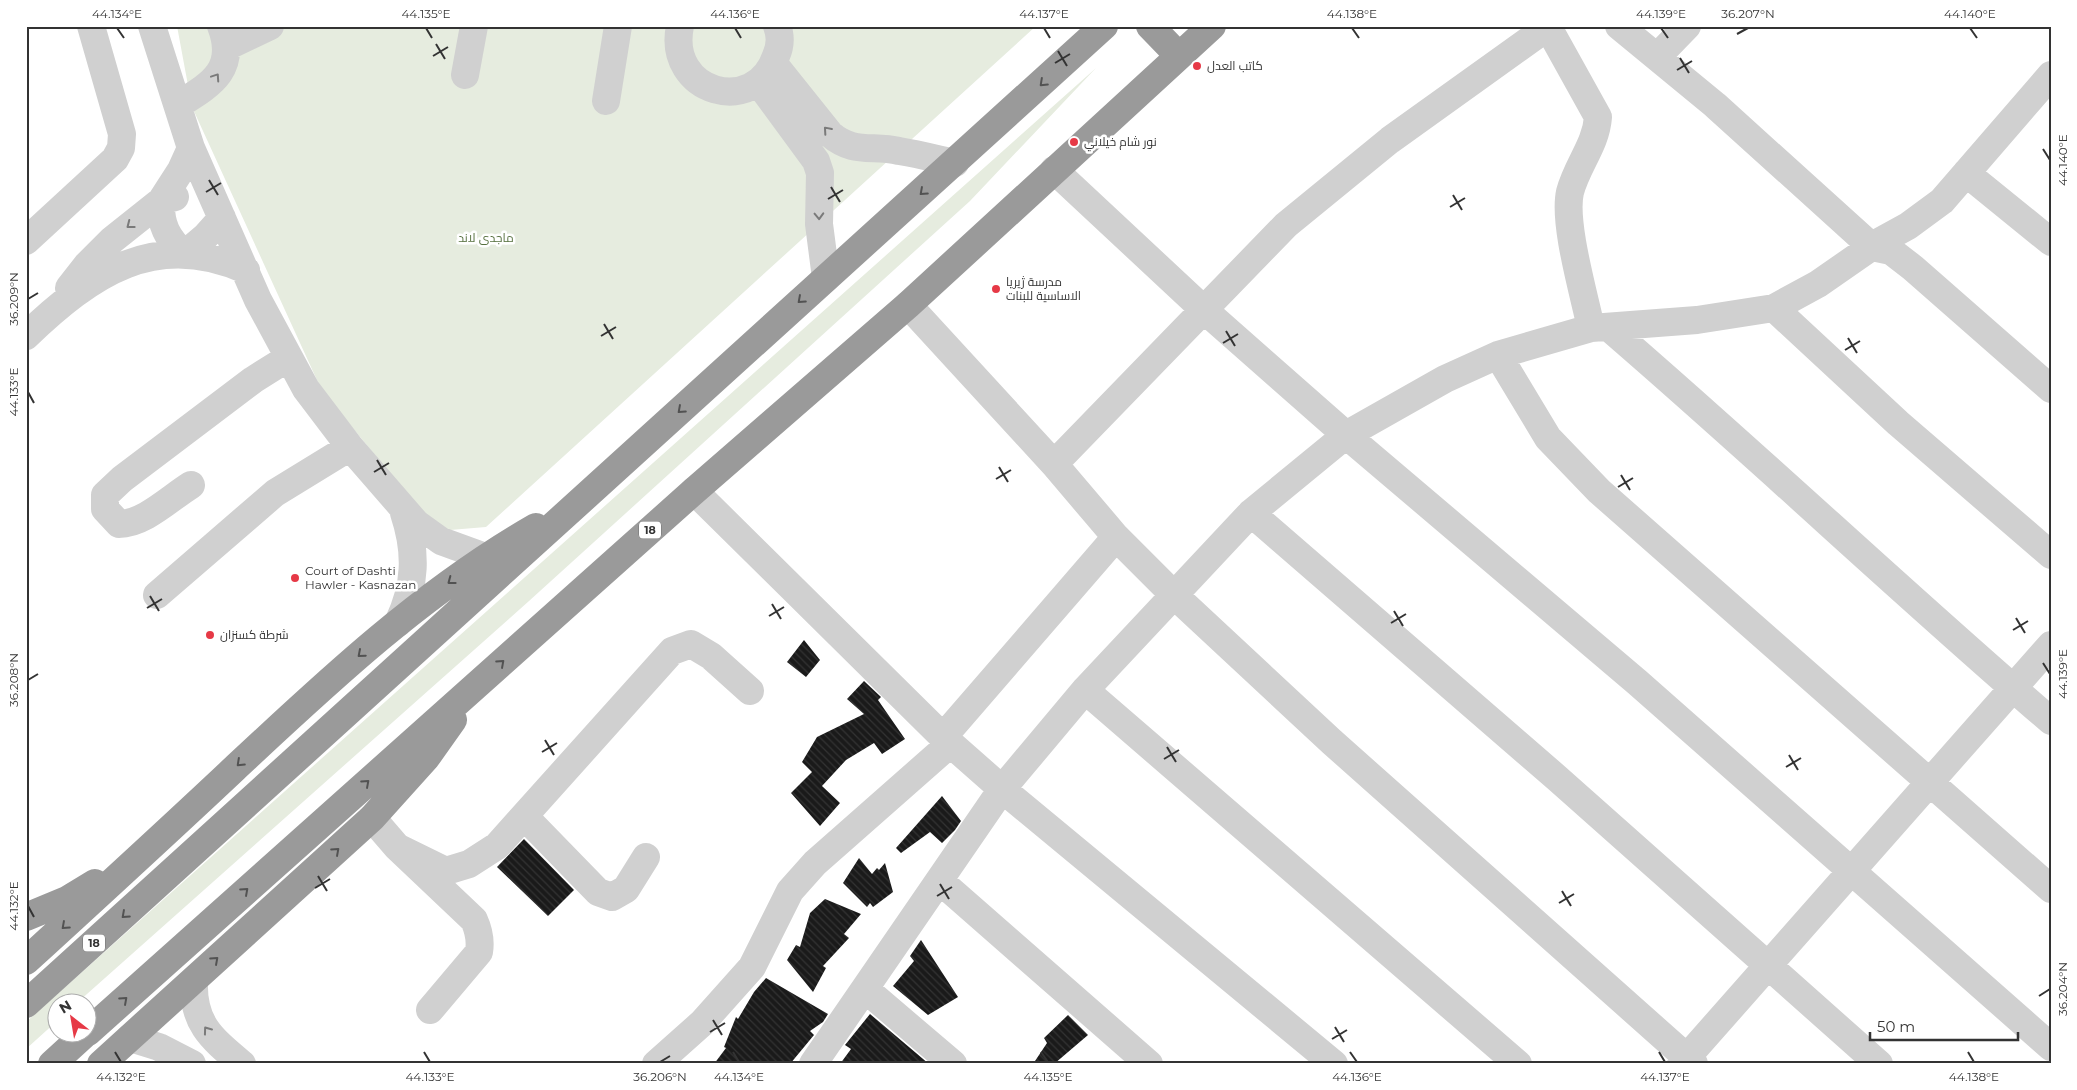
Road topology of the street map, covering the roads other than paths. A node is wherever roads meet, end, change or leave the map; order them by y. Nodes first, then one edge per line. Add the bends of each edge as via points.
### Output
1 (91, 26) edge
2 (152, 26) edge
3 (270, 26) edge
4 (474, 26) edge
5 (618, 26) edge
6 (680, 26) edge
7 (776, 26) edge
8 (1104, 26) edge
9 (1150, 26) edge
10 (1212, 26) edge
11 (1619, 26) edge
12 (1686, 26) edge
13 (1548, 27) edge
14 (224, 37) edge
15 (1178, 56) junction
16 (1657, 57) junction
17 (766, 73) junction
18 (465, 75) dead end
19 (2051, 75) edge
20 (606, 101) dead end
21 (178, 105) junction
22 (849, 146) junction
23 (191, 148) junction
24 (955, 163) junction
25 (1054, 170) junction
26 (820, 173) junction
27 (1966, 173) junction
28 (211, 193) junction
29 (161, 201) junction
30 (222, 218) junction
31 (26, 241) edge
32 (2051, 242) edge
33 (1872, 247) junction
34 (184, 254) junction
35 (246, 270) junction
36 (826, 278) junction
37 (908, 305) junction
38 (1774, 308) junction
39 (1203, 309) junction
40 (52, 312) junction
41 (1600, 328) junction
42 (26, 336) edge
43 (1498, 355) junction
44 (288, 358) junction
45 (2051, 389) edge
46 (1346, 435) junction
47 (350, 446) junction
48 (1054, 464) junction
49 (191, 484) dead end
50 (694, 491) junction
51 (582, 501) junction
52 (404, 513) junction
53 (1251, 513) junction
54 (1116, 537) junction
55 (2051, 555) edge
56 (485, 556) junction
57 (1173, 594) junction
58 (157, 596) dead end
59 (398, 623) junction
60 (2051, 645) edge
61 (479, 682) junction
62 (2013, 688) junction
63 (1085, 690) junction
64 (750, 691) dead end
65 (2051, 721) edge
66 (946, 740) junction
67 (1930, 782) junction
68 (1002, 789) junction
69 (524, 816) junction
70 (372, 818) junction
71 (397, 847) junction
72 (646, 857) dead end
73 (140, 858) junction
74 (1852, 870) junction
75 (940, 881) junction
76 (2051, 889) edge
77 (26, 917) edge
78 (26, 961) edge
79 (1767, 966) junction
80 (194, 980) junction
81 (864, 989) junction
82 (26, 1004) edge
83 (430, 1010) dead end
84 (98, 1022) edge
85 (76, 1042) edge
86 (2051, 1047) edge
87 (120, 1049) edge
88 (1688, 1062) edge
89 (52, 1064) edge
90 (101, 1064) edge
91 (192, 1064) edge
92 (242, 1064) edge
93 (656, 1064) edge
94 (812, 1064) edge
95 (953, 1064) edge
96 (1149, 1064) edge
97 (1334, 1064) edge
98 (1518, 1064) edge
99 (1879, 1064) edge

1 - 31 street via 122,134 121,148 115,159
2 - 21 street
3 - 14 street
4 - 18 street
5 - 20 street
6 - 17 street via 677,40 684,67 704,86 732,92 746,89
7 - 17 street via 779,48
8 -> 24 highway, 18
9 - 15 highway
10 - 15 highway, 18
11 - 16 street
12 - 16 street
13 - 39 street via 1382,146 1286,226
13 - 41 street via 1598,117 1597,133 1570,192 1568,218
21 -> 14 street via 210,85 219,74 224,61
15 - 25 highway, 18
16 - 33 street
22 -> 17 street via 830,134
17 - 26 street
19 - 27 street
21 - 23 street
22 - 24 street via 897,150
22 - 26 street
23 - 28 street
23 - 29 street
24 -> 36 highway, 18
25 - 37 highway, 18
25 - 39 street
26 -> 36 street via 819,224
27 - 32 street
27 - 33 street via 1942,200 1908,226
28 - 29 street
28 - 30 street
29 - 34 street via 163,225
29 -> 40 street via 99,253
30 - 34 street
30 - 35 street
33 - 38 street via 1818,284
33 - 45 street via 1891,251 1913,268
34 - 35 street via 208,256
34 - 40 street via 159,254 128,263 99,278
35 - 44 street
36 -> 51 highway, 18
37 - 48 street
37 - 50 highway, 18
38 - 41 street via 1697,320
38 - 55 street via 1898,423
39 - 46 street
39 - 48 street
40 - 42 street
41 - 43 street
41 - 62 street via 1728,431
43 - 46 street via 1445,379
43 - 67 street via 1548,438 1599,491
44 - 47 street
44 - 49 street via 253,380 122,479 105,496 106,509 119,524 126,524 144,516
46 - 53 street
46 - 74 street
47 - 52 street
47 - 58 street via 275,493
48 - 54 street
61 -> 50 highway, 18
50 - 66 street
51 - 56 highway
51 -> 82 highway, 18
52 - 56 street via 441,541
52 - 59 street via 414,550 414,569 412,588
53 - 57 street
53 - 79 street via 1558,779
54 - 57 street
54 - 66 street
56 -> 59 highway
57 - 63 street
57 - 88 street via 1332,742
59 -> 73 highway via 288,718
60 - 62 street
61 - 70 highway via 426,758
84 -> 61 highway, 18
62 - 65 street
62 - 67 street
63 - 68 street
63 - 98 street
64 - 69 street via 711,656 691,644 672,651
66 - 68 street
66 - 93 street via 790,890 752,966 702,1023
67 - 74 street
67 - 76 street
68 - 75 street
68 - 97 street
69 - 71 street via 497,846 470,864 446,871
69 - 72 street via 598,892 612,897 626,889
70 - 71 street
80 -> 70 highway
71 - 83 street via 474,920 480,936 479,952
73 - 77 highway via 67,900
73 -> 78 highway
74 - 79 street
74 - 86 street
75 - 81 street
75 - 96 street
79 - 88 street
79 - 99 street
80 - 87 highway
92 -> 80 street via 209,1034 201,1022 194,1001
81 - 94 street
81 - 95 street
85 - 89 highway, 18
87 - 90 highway
87 - 91 street via 159,1047

